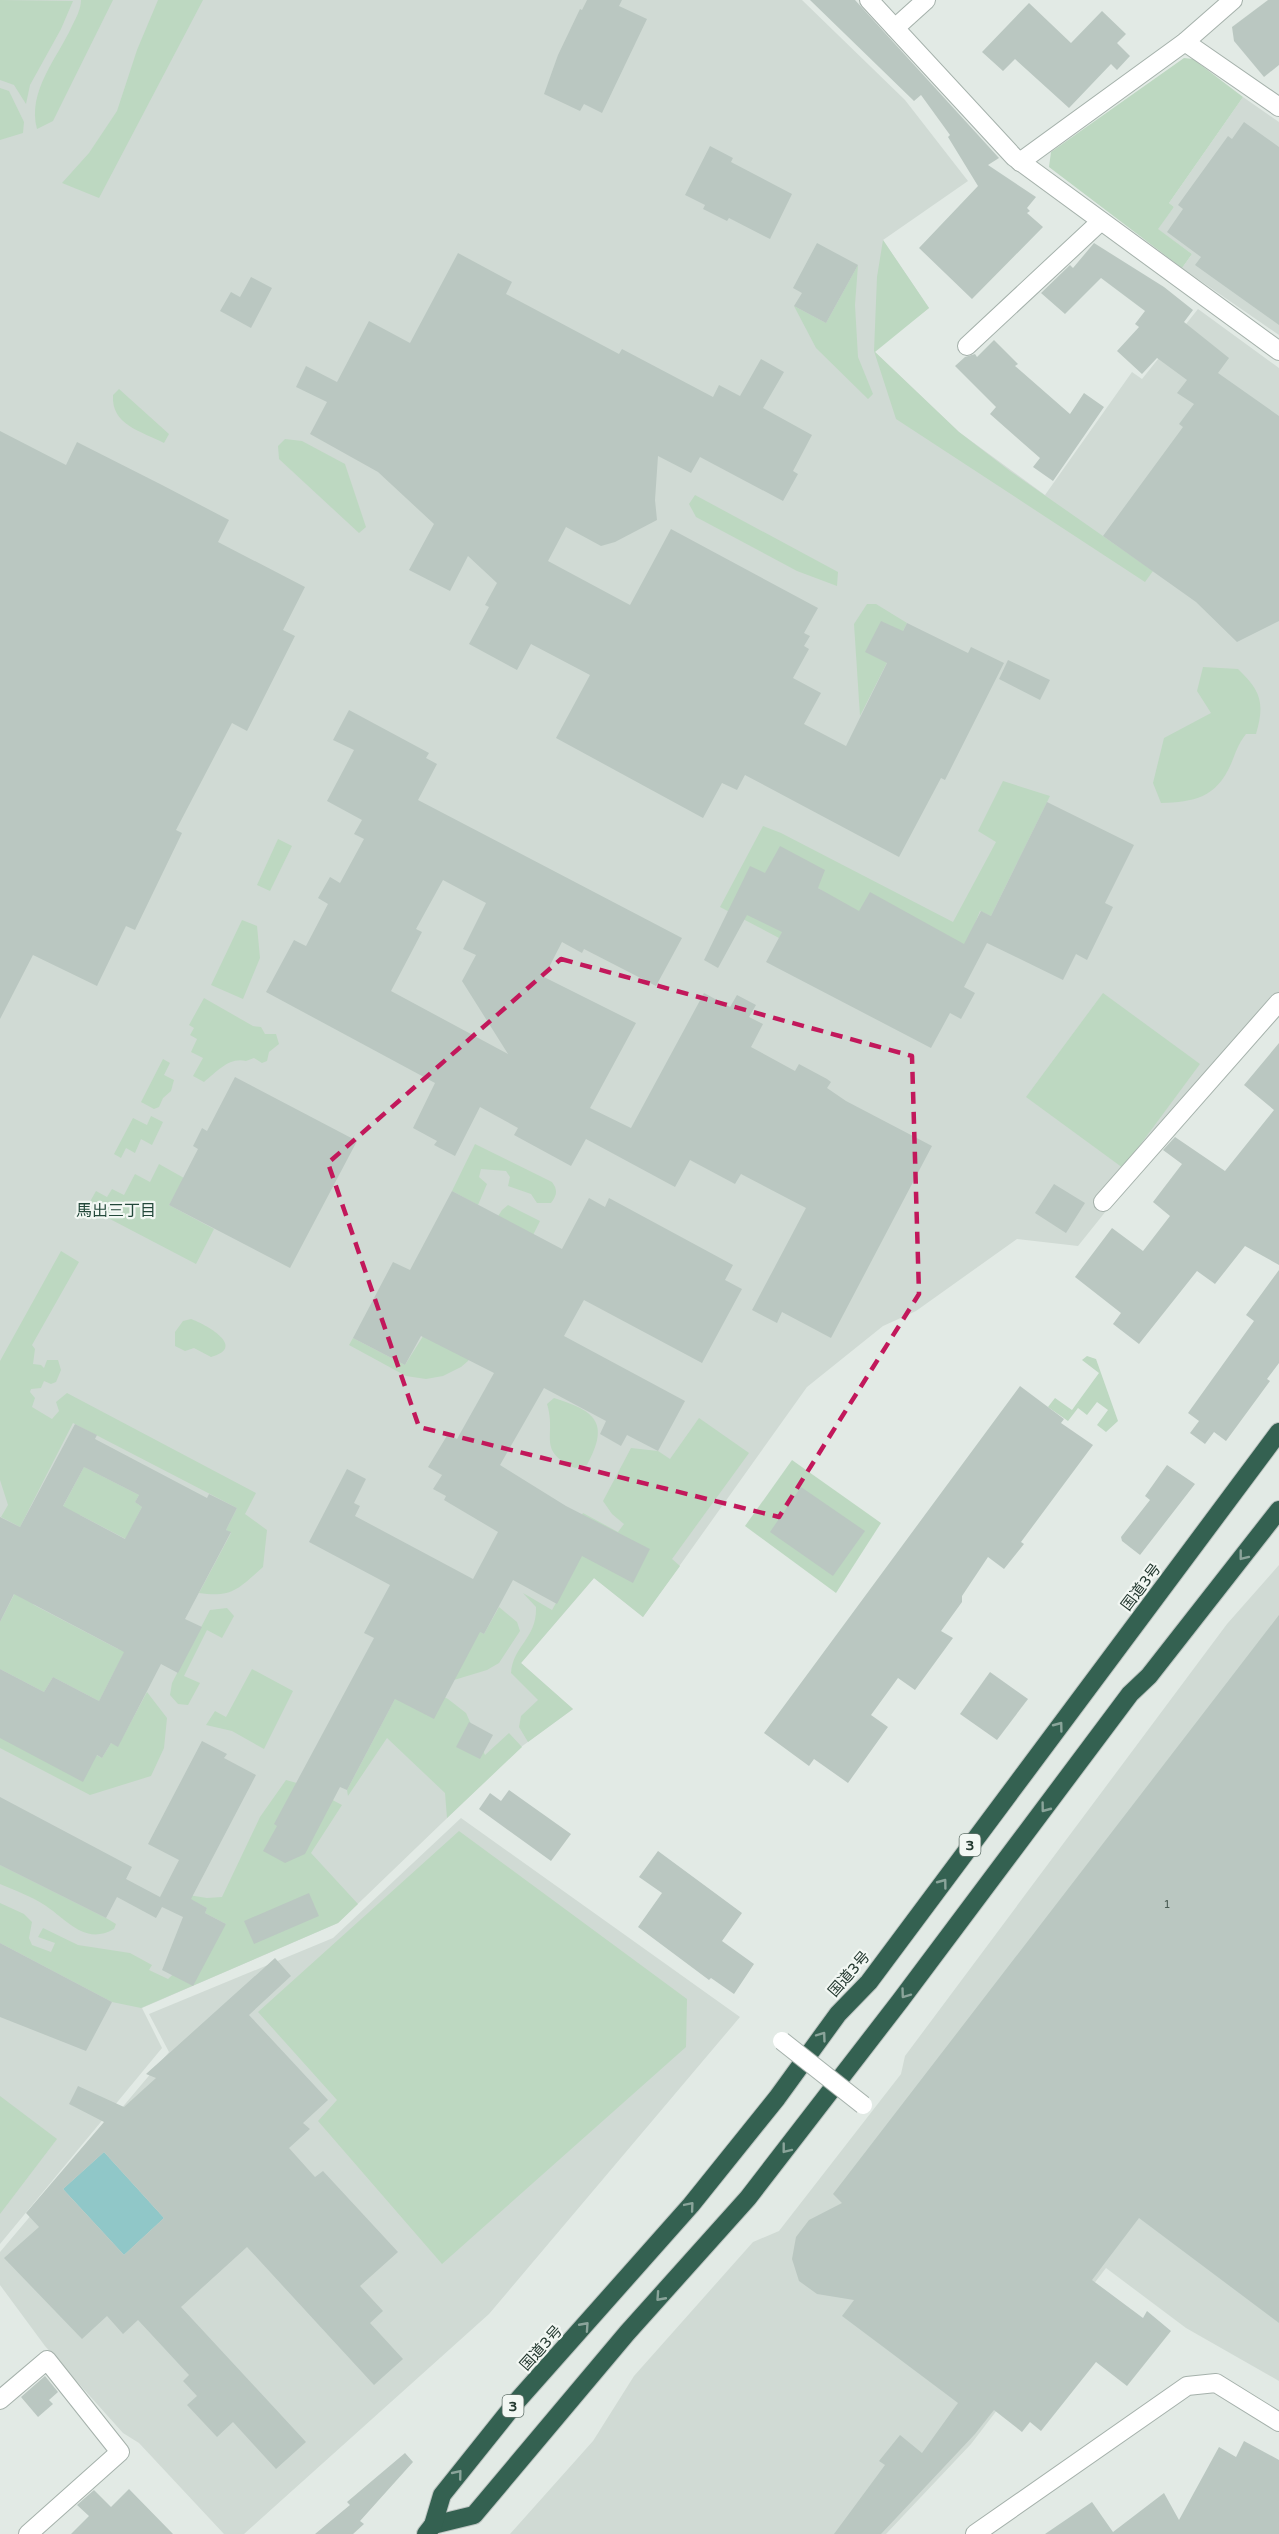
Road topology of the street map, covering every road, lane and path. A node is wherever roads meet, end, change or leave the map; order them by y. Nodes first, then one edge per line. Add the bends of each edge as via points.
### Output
1 (868, 0) edge
2 (926, 0) edge
3 (1233, 0) edge
4 (895, 28) junction
5 (1185, 42) junction
6 (1279, 107) edge
7 (1020, 162) junction
8 (1100, 222) junction
9 (967, 346) dead end
10 (1279, 351) edge
11 (1279, 1002) edge
12 (1103, 1202) dead end
13 (1279, 1432) edge
14 (1279, 1510) edge
15 (782, 2041) dead end
16 (863, 2105) dead end
17 (0, 2400) edge
18 (1279, 2422) edge
19 (435, 2531) edge
20 (28, 2534) edge
21 (975, 2534) edge

1 - 4 street
2 - 4 street
3 - 5 street
4 - 7 street
5 - 6 street
5 - 7 street
7 - 8 street
8 - 9 street
8 - 10 street
11 - 12 street
19 -> 13 highway, 国道3号 / 3 via 442,2495 518,2400 692,2205 777,2098
14 -> 19 highway, 国道3号 / 3 via 1149,1676 1130,1694 748,2198 627,2333 474,2515
15 - 16 street, bridge
17 - 20 street via 47,2360 120,2452
18 - 21 street via 1216,2383 1187,2385

